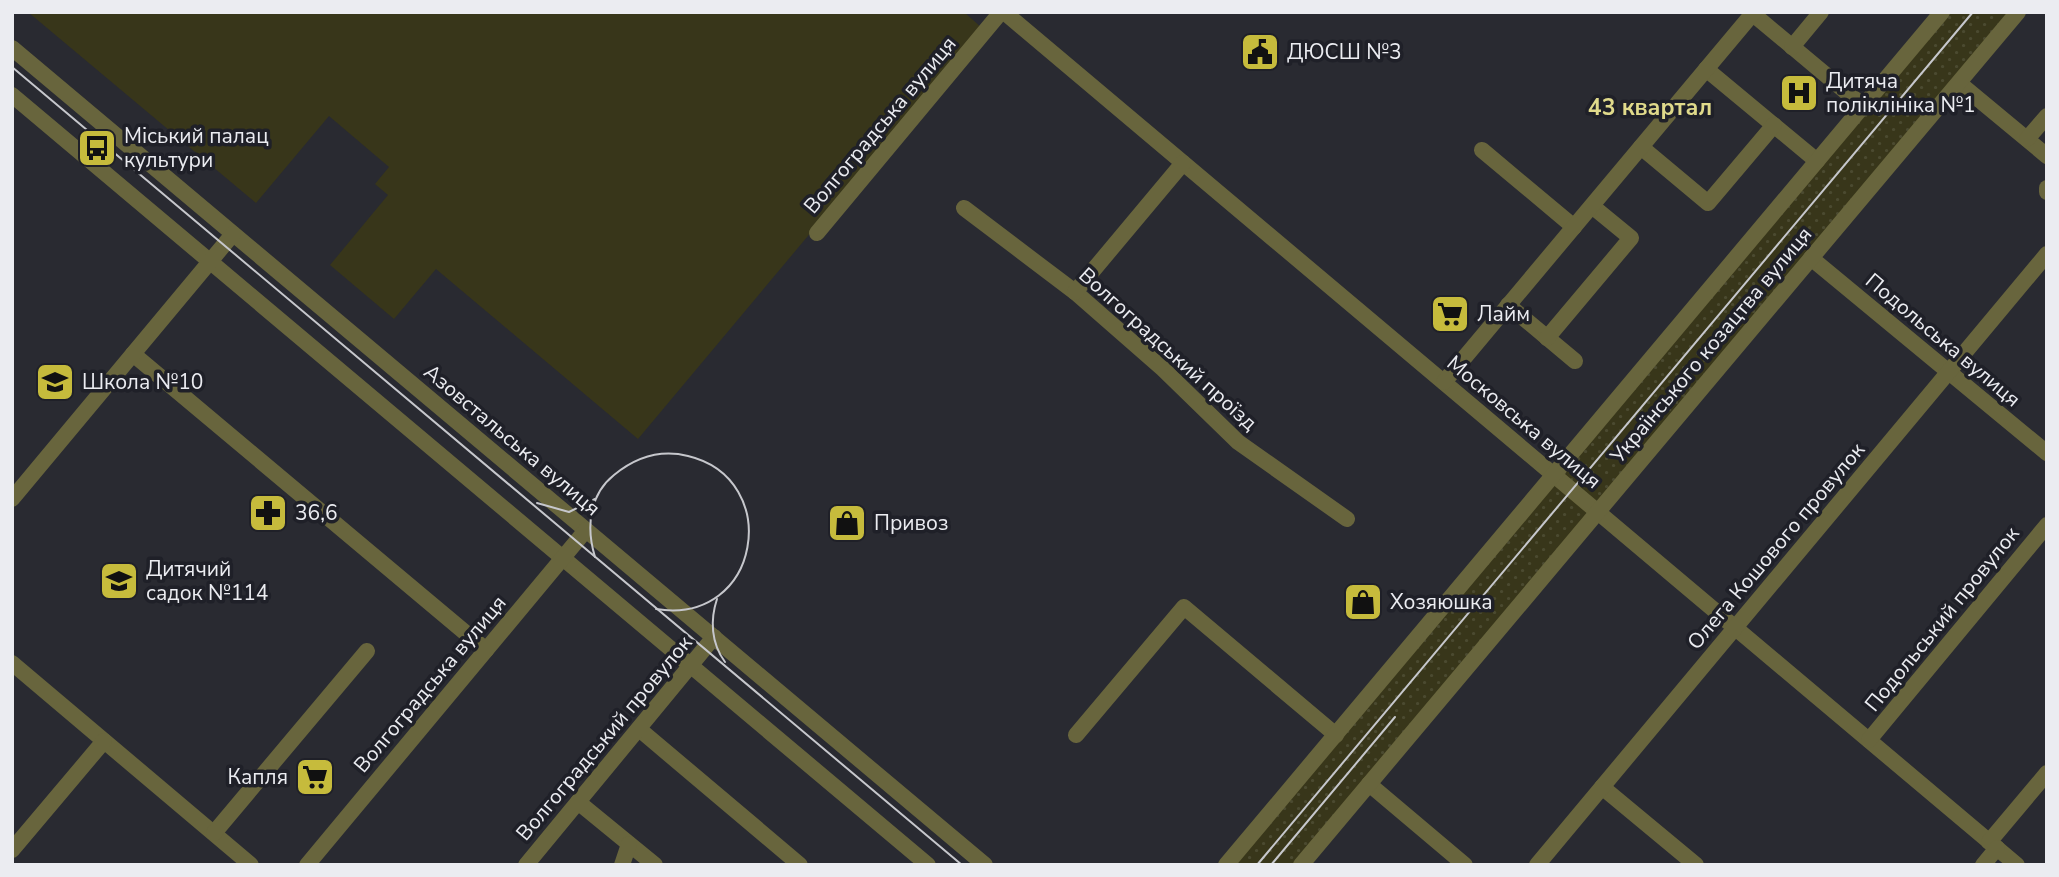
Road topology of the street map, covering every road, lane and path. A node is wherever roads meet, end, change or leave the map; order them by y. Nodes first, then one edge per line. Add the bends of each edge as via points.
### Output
1 (1821, 12) edge
2 (1942, 12) edge
3 (2018, 12) edge
4 (1753, 13) edge
5 (1011, 14) edge
6 (1792, 47) junction
7 (12, 48) edge
8 (1706, 69) junction
9 (1959, 83) junction
10 (12, 95) edge
11 (1863, 106) junction
12 (2047, 116) edge
13 (1773, 125) junction
14 (2027, 139) junction
15 (1641, 147) junction
16 (1482, 150) dead end
17 (2047, 156) edge
18 (1817, 161) junction
19 (1183, 163) junction
20 (1592, 205) junction
21 (964, 208) dead end
22 (1574, 227) junction
23 (817, 233) dead end
24 (233, 234) junction
25 (2047, 254) edge
26 (1811, 258) junction
27 (211, 261) junction
28 (1075, 292) junction
29 (1508, 305) junction
30 (1547, 338) junction
31 (133, 354) junction
32 (1575, 361) dead end
33 (1948, 372) junction
34 (1444, 382) junction
35 (2047, 453) edge
36 (1554, 475) junction
37 (12, 499) edge
38 (1598, 512) junction
39 (1347, 519) dead end
40 (2047, 525) edge
41 (586, 530) junction
42 (563, 558) junction
43 (1735, 627) junction
44 (714, 637) junction
45 (486, 650) junction
46 (367, 651) dead end
47 (12, 663) edge
48 (691, 665) junction
49 (639, 729) junction
50 (1076, 735) dead end
51 (1336, 735) junction
52 (1869, 740) junction
53 (104, 741) junction
54 (2047, 773) edge
55 (1369, 784) junction
56 (1602, 787) junction
57 (578, 802) junction
58 (214, 833) junction
59 (629, 844) junction
60 (1993, 845) junction
61 (12, 850) edge
62 (984, 864) edge
63 (251, 865) edge
64 (307, 865) edge
65 (526, 865) edge
66 (622, 865) edge
67 (655, 865) edge
68 (800, 865) edge
69 (928, 865) edge
70 (1226, 865) edge
71 (1301, 865) edge
72 (1465, 865) edge
73 (1537, 865) edge
74 (1696, 865) edge
75 (1983, 865) edge
76 (2017, 865) edge

1 - 6 street
2 - 11 street, Українського козацтва вулиця
3 - 9 street, Українського козацтва вулиця
4 - 6 street
4 - 8 street
5 - 19 street, Московська вулиця
5 - 23 street, Волгоградська вулиця
6 - 11 street
7 - 24 street, Азовстальська вулиця
8 - 13 street
8 - 15 street
9 - 14 street
9 - 26 street, Українського козацтва вулиця
10 - 27 street
11 - 18 street, Українського козацтва вулиця
12 - 14 street
13 - 15 street via 1708,203
13 - 18 street
14 - 17 street
15 - 20 street
16 - 22 street
18 - 36 street, Українського козацтва вулиця
19 - 28 street
19 - 34 street, Московська вулиця
20 - 22 street
20 - 30 street via 1631,238
21 - 28 street, Волгоградський проїзд
22 - 29 street
24 - 27 street
24 - 41 street, Азовстальська вулиця
25 - 33 street, Олега Кошового провулок
26 - 33 street, Подольська вулиця
26 - 38 street, Українського козацтва вулиця
27 - 31 street
27 - 42 street
28 - 39 street, Волгоградський проїзд via 1238,442
29 - 30 street
29 - 34 street
30 - 32 street
31 - 37 street
31 - 45 street
33 - 35 street, Подольська вулиця
33 - 43 street, Олега Кошового провулок
34 - 36 street, Московська вулиця
36 - 38 street, Московська вулиця
36 - 51 street, Українського козацтва вулиця
38 - 43 street, Московська вулиця
38 - 55 street, Українського козацтва вулиця
40 - 52 street, Подольський провулок
41 - 42 street, Волгоградська вулиця
41 - 44 street, Азовстальська вулиця
42 - 45 street, Волгоградська вулиця
42 - 48 street
43 - 52 street, Московська вулиця
43 - 56 street, Олега Кошового провулок
44 - 48 street, Волгоградський провулок
44 - 62 street, Азовстальська вулиця
45 - 64 street, Волгоградська вулиця
46 - 58 street
47 - 53 street
48 - 49 street, Волгоградський провулок
48 - 69 street
49 - 57 street, Волгоградський провулок
49 - 68 street
50 - 51 street via 1184,607
51 - 70 street, Українського козацтва вулиця
52 - 60 street, Московська вулиця
53 - 58 street
53 - 61 street
54 - 60 street
55 - 71 street, Українського козацтва вулиця
55 - 72 street
56 - 73 street, Олега Кошового провулок
56 - 74 street
57 - 59 street
57 - 65 street, Волгоградський провулок
58 - 63 street
59 - 66 street
59 - 67 street
60 - 75 street
60 - 76 street, Московська вулиця

